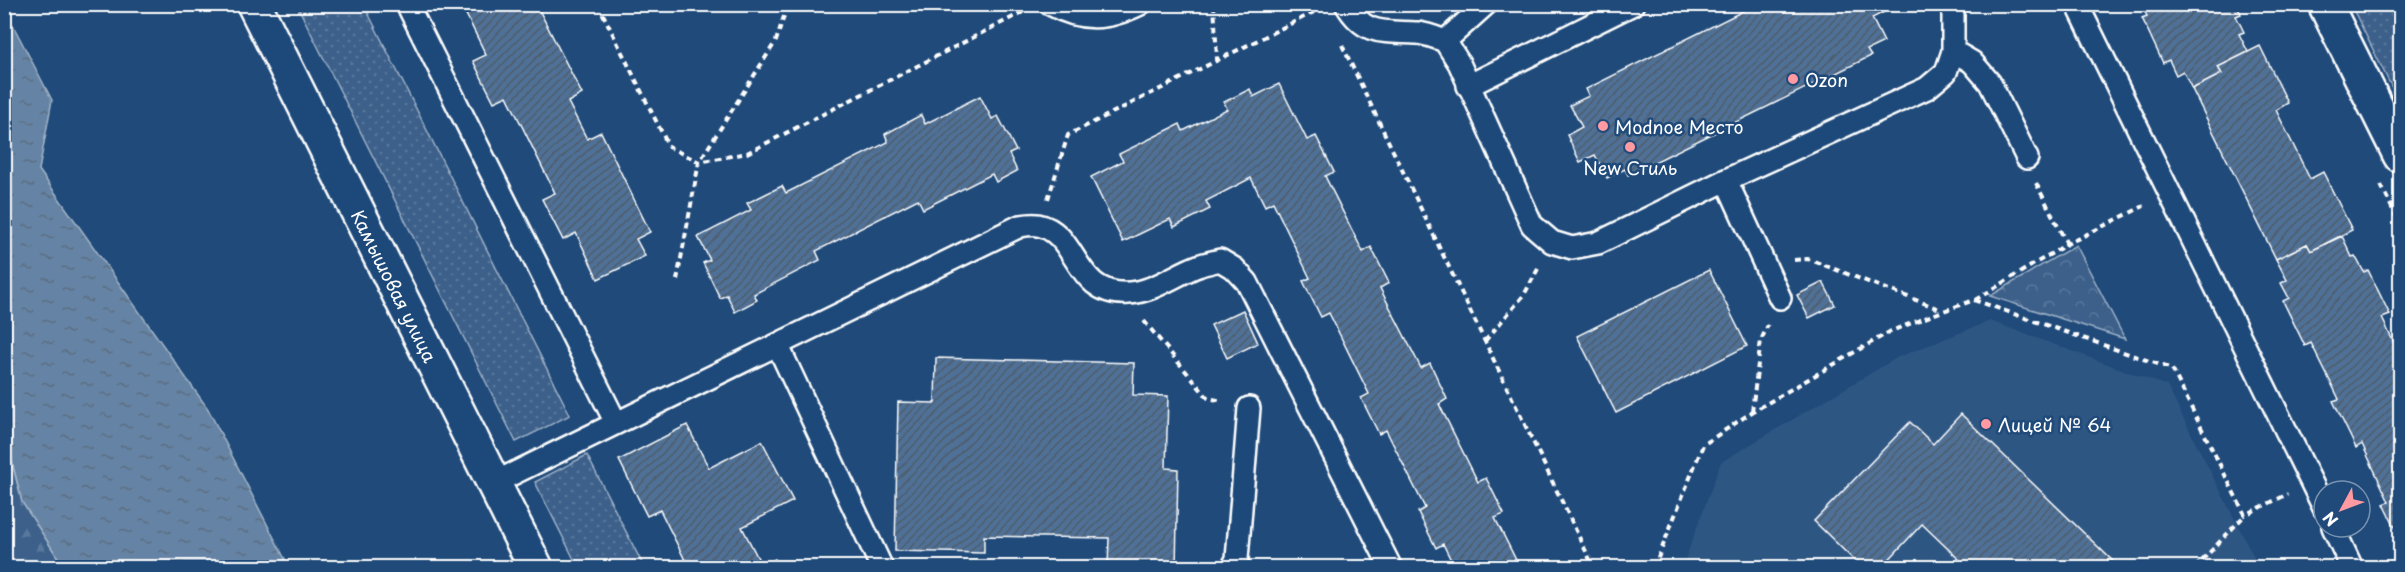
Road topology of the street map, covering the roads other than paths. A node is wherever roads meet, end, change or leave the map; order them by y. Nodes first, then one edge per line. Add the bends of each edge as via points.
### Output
1 (254, 4) edge
2 (407, 4) edge
3 (1050, 4) edge
4 (1140, 4) edge
5 (1346, 4) edge
6 (1486, 4) edge
7 (1633, 4) edge
8 (1953, 4) edge
9 (2077, 4) edge
10 (2325, 4) edge
11 (1445, 41) junction
12 (1953, 51) junction
13 (1468, 86) junction
14 (2400, 155) edge
15 (2027, 158) road end
16 (1726, 180) junction
17 (1779, 298) road end
18 (778, 346) junction
19 (1249, 408) road end
20 (616, 423) junction
21 (495, 483) junction
22 (2312, 483) edge
23 (2339, 539) edge
24 (536, 567) edge
25 (882, 567) edge
26 (1232, 567) edge
27 (1390, 567) edge
28 (2352, 567) edge

1 - 21 street, Камышовая улица
2 - 20 lane
3 - 4 lane via 1089,19 1121,14
5 - 11 lane via 1354,19 1372,31 1421,33
6 - 11 lane
7 - 13 lane
8 - 12 lane
9 - 22 lane
10 - 14 street
11 - 13 lane
12 - 15 lane via 1972,62 1990,83
12 - 16 lane via 1946,72 1927,88
13 - 16 lane via 1532,225 1552,242 1572,248 1598,243
16 - 17 lane
18 - 20 lane
18 - 25 lane
18 - 27 lane via 1020,226 1038,225 1054,231 1085,276 1105,290 1129,293 1149,288 1200,264 1220,260 1247,282
19 - 26 lane via 1237,559
20 - 21 lane
21 - 24 street, Камышовая улица
23 - 28 lane

